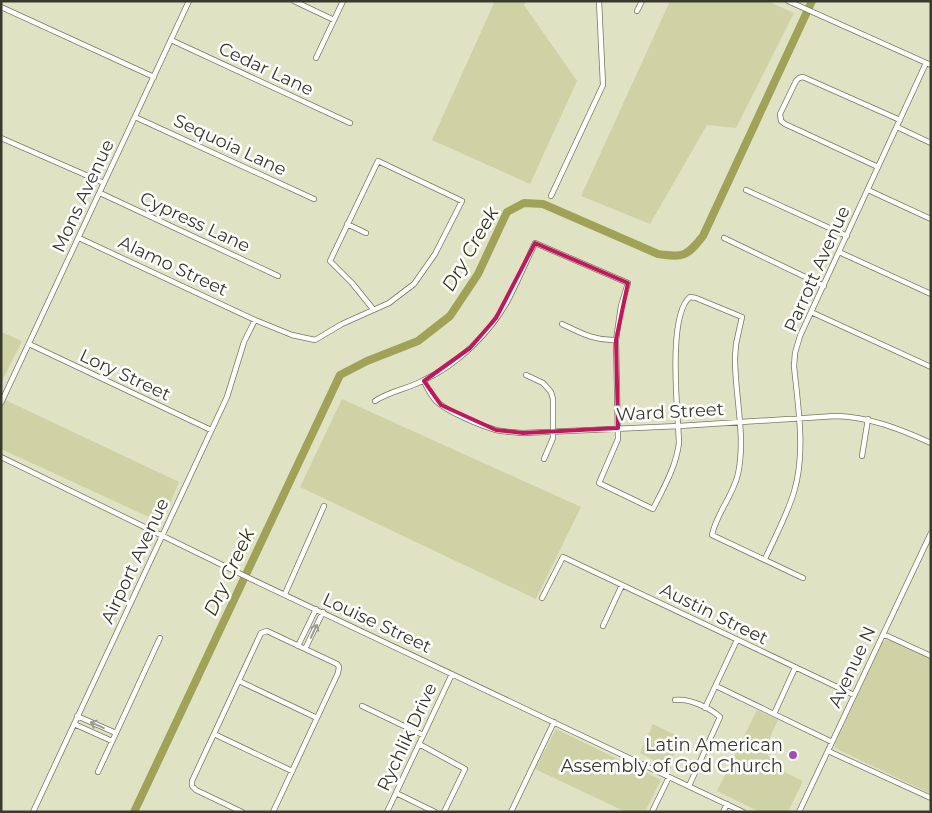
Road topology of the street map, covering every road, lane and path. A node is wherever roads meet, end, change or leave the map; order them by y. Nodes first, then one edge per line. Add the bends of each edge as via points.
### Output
1 (190, 1) edge
2 (294, 1) edge
3 (343, 1) edge
4 (599, 1) edge
5 (642, 1) edge
6 (788, 1) edge
7 (1, 7) edge
8 (637, 11) dead end
9 (334, 20) junction
10 (171, 40) junction
11 (316, 58) dead end
12 (928, 64) edge
13 (154, 77) junction
14 (135, 117) junction
15 (900, 120) junction
16 (350, 123) dead end
17 (896, 127) junction
18 (1, 138) edge
19 (931, 143) edge
20 (878, 167) junction
21 (104, 183) junction
22 (746, 190) dead end
23 (868, 190) junction
24 (100, 193) junction
25 (552, 196) dead end
26 (314, 199) dead end
27 (931, 219) edge
28 (347, 224) junction
29 (366, 233) dead end
30 (847, 236) junction
31 (79, 238) junction
32 (724, 238) dead end
33 (839, 252) junction
34 (278, 276) dead end
35 (824, 286) junction
36 (931, 294) edge
37 (373, 309) junction
38 (811, 312) junction
39 (255, 320) junction
40 (562, 324) dead end
41 (616, 340) junction
42 (28, 344) junction
43 (931, 360) edge
44 (930, 366) edge
45 (526, 375) dead end
46 (424, 381) junction
47 (375, 401) dead end
48 (1, 403) edge
49 (799, 418) junction
50 (868, 419) junction
51 (740, 422) junction
52 (678, 426) junction
53 (618, 428) junction
54 (211, 430) junction
55 (553, 432) junction
56 (931, 443) edge
57 (862, 456) dead end
58 (1, 457) edge
59 (544, 459) dead end
60 (324, 506) dead end
61 (931, 533) edge
62 (162, 534) junction
63 (765, 559) junction
64 (803, 578) dead end
65 (622, 585) junction
66 (284, 594) junction
67 (542, 598) dead end
68 (316, 609) junction
69 (323, 612) junction
70 (603, 626) dead end
71 (883, 634) junction
72 (160, 638) dead end
73 (737, 640) junction
74 (298, 646) junction
75 (305, 649) junction
76 (931, 656) edge
77 (795, 668) junction
78 (452, 674) junction
79 (239, 681) junction
80 (716, 686) junction
81 (854, 695) junction
82 (675, 700) dead end
83 (362, 706) dead end
84 (706, 708) junction
85 (774, 714) junction
86 (77, 716) junction
87 (317, 718) junction
88 (554, 722) junction
89 (74, 724) junction
90 (116, 733) junction
91 (214, 734) junction
92 (423, 735) junction
93 (112, 741) junction
94 (832, 742) junction
95 (419, 744) junction
96 (828, 751) junction
97 (292, 771) junction
98 (98, 772) dead end
99 (669, 777) junction
100 (689, 786) junction
101 (396, 793) junction
102 (931, 798) edge
103 (727, 804) junction
104 (33, 812) edge
105 (242, 812) edge
106 (273, 812) edge
107 (388, 812) edge
108 (435, 812) edge
109 (444, 812) edge
110 (511, 812) edge
111 (652, 812) edge
112 (723, 812) edge
113 (743, 812) edge
114 (799, 812) edge

1 - 10 street, Mons Avenue
2 - 9 street
3 - 9 street
4 - 25 street via 603,85
5 - 8 street
6 - 12 street
7 - 13 street
9 - 11 street
10 - 13 street, Mons Avenue
10 - 16 street, Cedar Lane
12 - 15 street, Parrott Avenue
13 - 14 street, Mons Avenue
14 - 21 street, Mons Avenue
14 - 26 street, Sequoia Lane
15 - 17 street, Parrott Avenue
15 - 20 street via 803,77 796,81 780,114 785,124
17 - 19 street
17 - 20 street, Parrott Avenue
18 - 21 street
20 - 23 street, Parrott Avenue
21 - 24 street, Mons Avenue
22 - 30 street
23 - 27 street
23 - 30 street, Parrott Avenue
24 - 31 street, Mons Avenue
24 - 34 street, Cypress Lane
28 - 29 street
28 - 37 street via 330,261
28 - 37 street, Alamo Street via 378,161 462,201 422,274 405,292
30 - 33 street, Parrott Avenue
31 - 39 street, Alamo Street
31 - 42 street, Mons Avenue
32 - 35 street
33 - 35 street, Parrott Avenue
33 - 36 street
35 - 38 street, Parrott Avenue
37 - 39 street, Alamo Street via 315,340 292,335
38 - 44 street
38 - 49 street, Parrott Avenue via 795,353
39 - 54 street, Airport Avenue via 244,342 227,397
40 - 41 street via 593,338
41 - 46 street via 628,283 535,243 496,318 464,354
41 - 53 street
42 - 48 street, Mons Avenue
42 - 54 street, Lory Street
43 - 44 street
45 - 55 street via 543,383 551,392
46 - 47 street
46 - 55 street, Ward Street via 441,405 473,421 508,432
49 - 50 street, Ward Street via 836,416
49 - 51 street, Ward Street
49 - 63 street, Parrott Avenue via 801,448 795,491
50 - 56 street, Ward Street
50 - 57 street
51 - 52 street, Ward Street
51 - 52 street via 735,358 742,317 690,298 680,318 676,339
51 - 63 street via 737,478 712,535
52 - 53 street, Ward Street
52 - 53 street via 676,459 653,509 599,483 616,446
53 - 55 street, Ward Street
54 - 62 street, Airport Avenue
55 - 59 street via 552,443
58 - 62 street, Louise Street
60 - 66 street
61 - 71 street, Avenue N
62 - 66 street, Louise Street
62 - 86 street, Airport Avenue
63 - 64 street
65 - 67 street, Austin Street via 563,557
65 - 70 street
65 - 73 street, Austin Street
66 - 68 street, Louise Street
68 - 69 street, Louise Street
68 - 74 street
75 -> 69 street
69 - 78 street, Louise Street
71 - 76 street
71 - 81 street, Avenue N
72 - 90 street
73 - 77 street, Austin Street
73 - 80 street
74 - 75 street
74 - 79 street via 267,631 261,633
75 - 87 street via 339,667
77 - 81 street, Austin Street
77 - 85 street
78 - 88 street, Louise Street
78 - 92 street, Rychlik Drive
79 - 87 street
79 - 91 street
80 - 84 street
80 - 85 street
81 - 94 street, Avenue N
82 - 84 street via 686,700
83 - 92 street
84 - 100 street via 718,715 720,721
85 - 94 street
86 - 89 street, Airport Avenue
90 -> 86 street
87 - 97 street
88 - 99 street, Louise Street
88 - 110 street
89 - 93 street
89 - 104 street, Airport Avenue
90 - 93 street
91 - 97 street
91 - 105 street via 192,786
92 - 95 street, Rychlik Drive
93 - 98 street
94 - 96 street, Avenue N
95 - 101 street, Rychlik Drive
95 - 109 street via 465,769
96 - 102 street
96 - 114 street, Avenue N
97 - 106 street
99 - 100 street, Louise Street
99 - 111 street
100 - 103 street, Louise Street
101 - 107 street, Rychlik Drive
101 - 108 street
103 - 112 street
103 - 113 street, Louise Street

